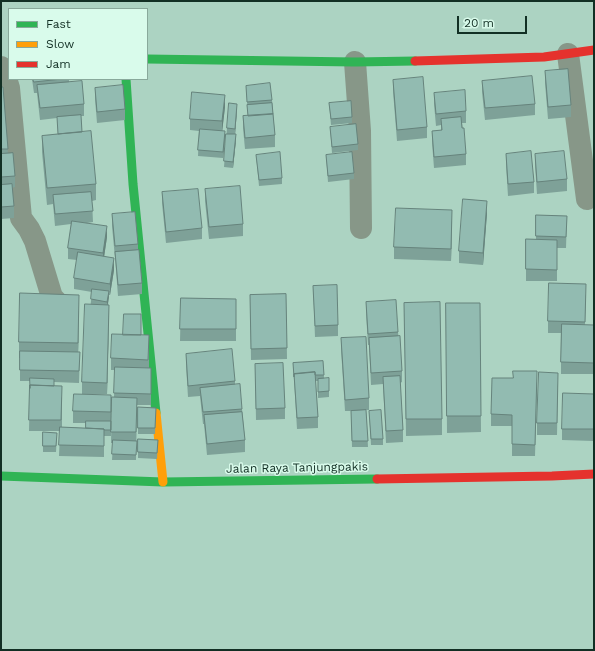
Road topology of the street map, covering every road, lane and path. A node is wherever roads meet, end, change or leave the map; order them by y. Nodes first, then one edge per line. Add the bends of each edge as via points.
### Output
1 (594, 50) edge
2 (568, 54) junction
3 (148, 59) edge
4 (355, 62) junction
5 (1, 67) edge
6 (126, 80) edge
7 (587, 199) dead end
8 (361, 228) dead end
9 (63, 308) edge
10 (594, 474) edge
11 (1, 476) edge
12 (164, 482) junction

1 - 2 street
2 - 4 street via 544,57
2 - 7 street
3 - 4 street
4 - 8 street via 360,131
5 - 9 street via 9,88 21,218 35,241 52,297
6 - 12 street via 133,184
10 - 12 street, Jalan Raya Tanjungpakis
11 - 12 street, Jalan Raya Tanjungpakis

